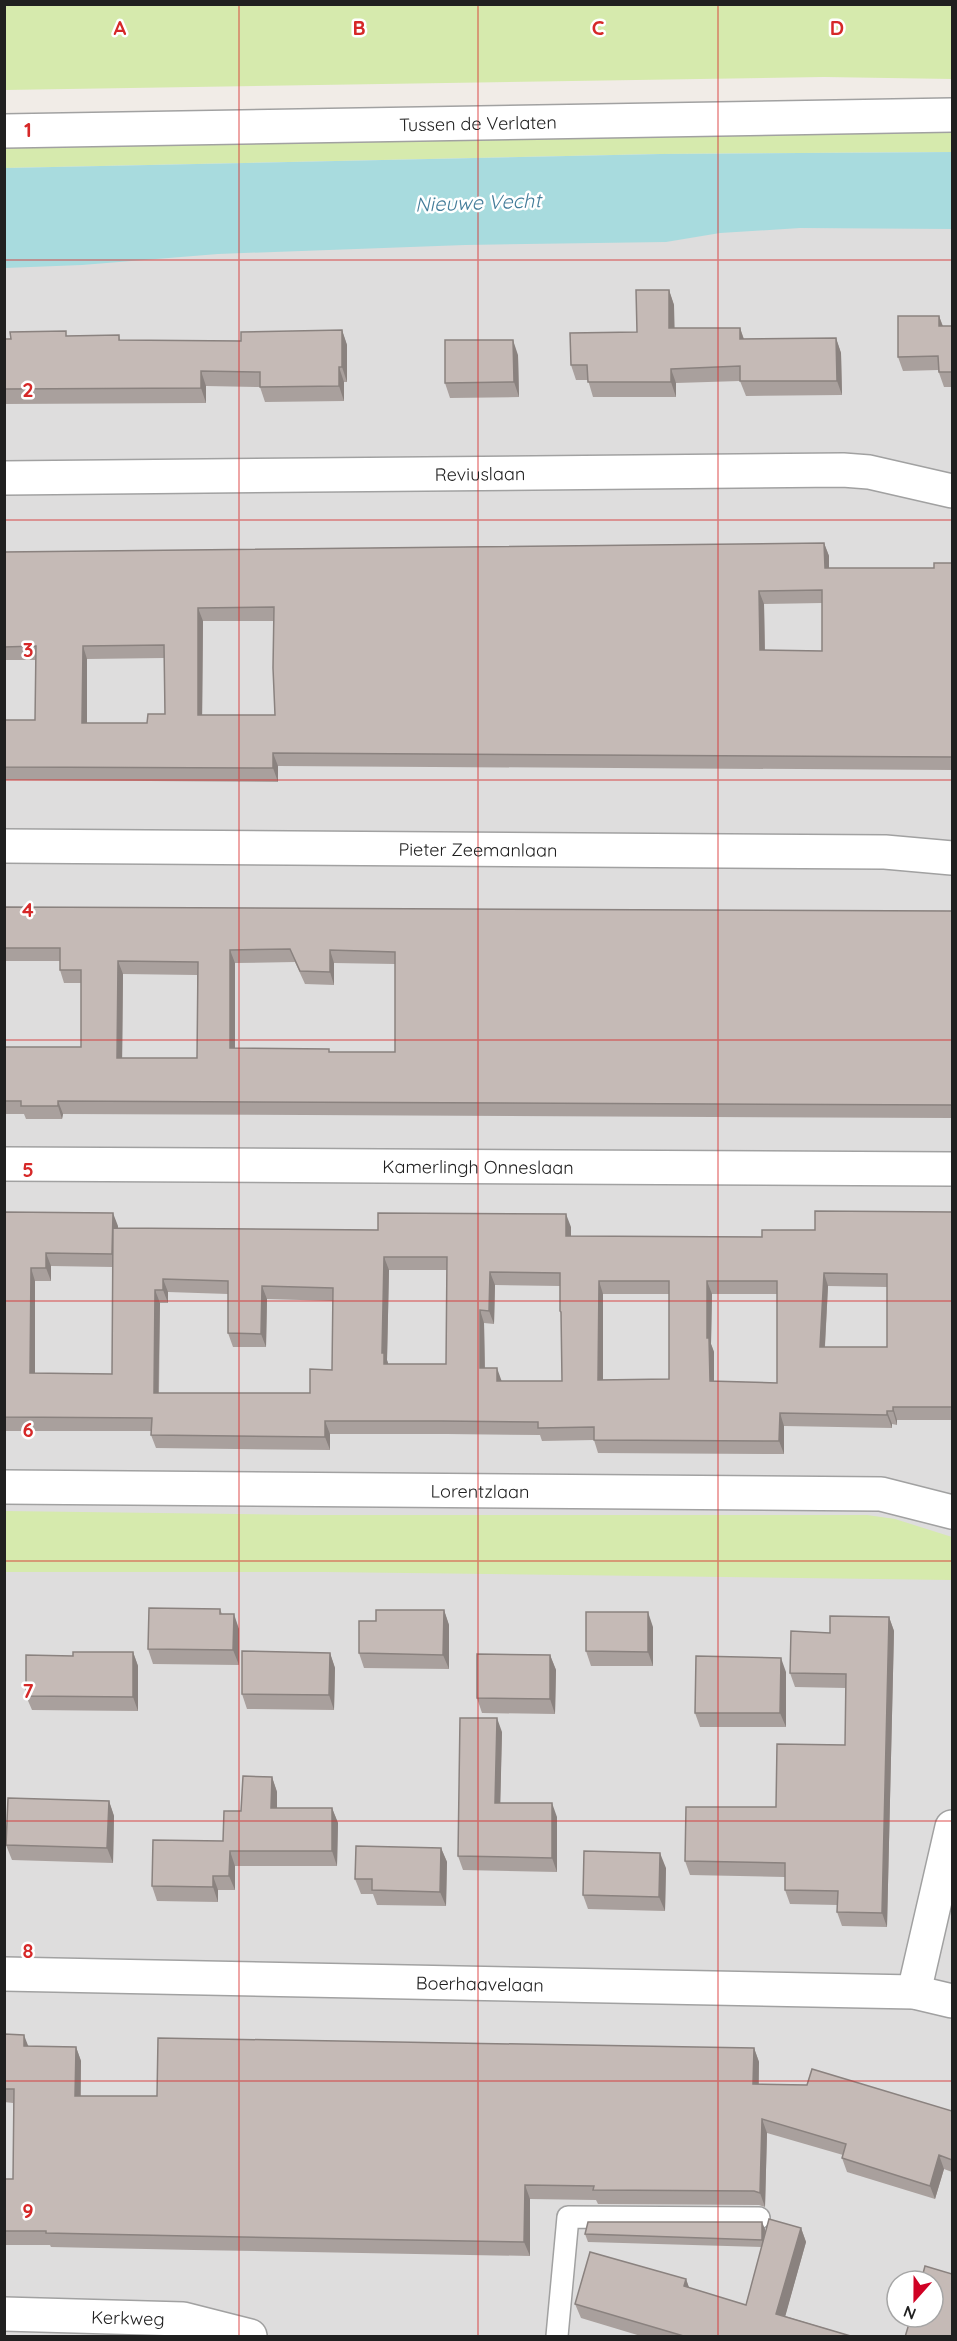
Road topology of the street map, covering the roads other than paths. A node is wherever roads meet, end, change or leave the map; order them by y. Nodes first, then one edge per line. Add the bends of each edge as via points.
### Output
1 (952, 115) edge
2 (4, 131) edge
3 (4, 478) edge
4 (952, 491) edge
5 (4, 846) edge
6 (952, 858) edge
7 (4, 1164) edge
8 (952, 1168) edge
9 (4, 1486) edge
10 (952, 1512) edge
11 (952, 1827) edge
12 (4, 1974) edge
13 (914, 1992) junction
14 (952, 2001) edge
15 (759, 2218) dead end
16 (4, 2314) edge
17 (250, 2337) edge
18 (558, 2337) edge

1 - 2 street, Tussen de Verlaten
3 - 4 street, Reviuslaan via 843,470
5 - 6 street, Pieter Zeemanlaan via 885,852
7 - 8 street, Kamerlingh Onneslaan
9 - 10 street, Lorentzlaan via 881,1494
11 - 13 street
12 - 13 street, Boerhaavelaan
13 - 14 street, Boerhaavelaan
15 - 18 lane via 568,2217
16 - 17 street, Kerkweg via 183,2319

